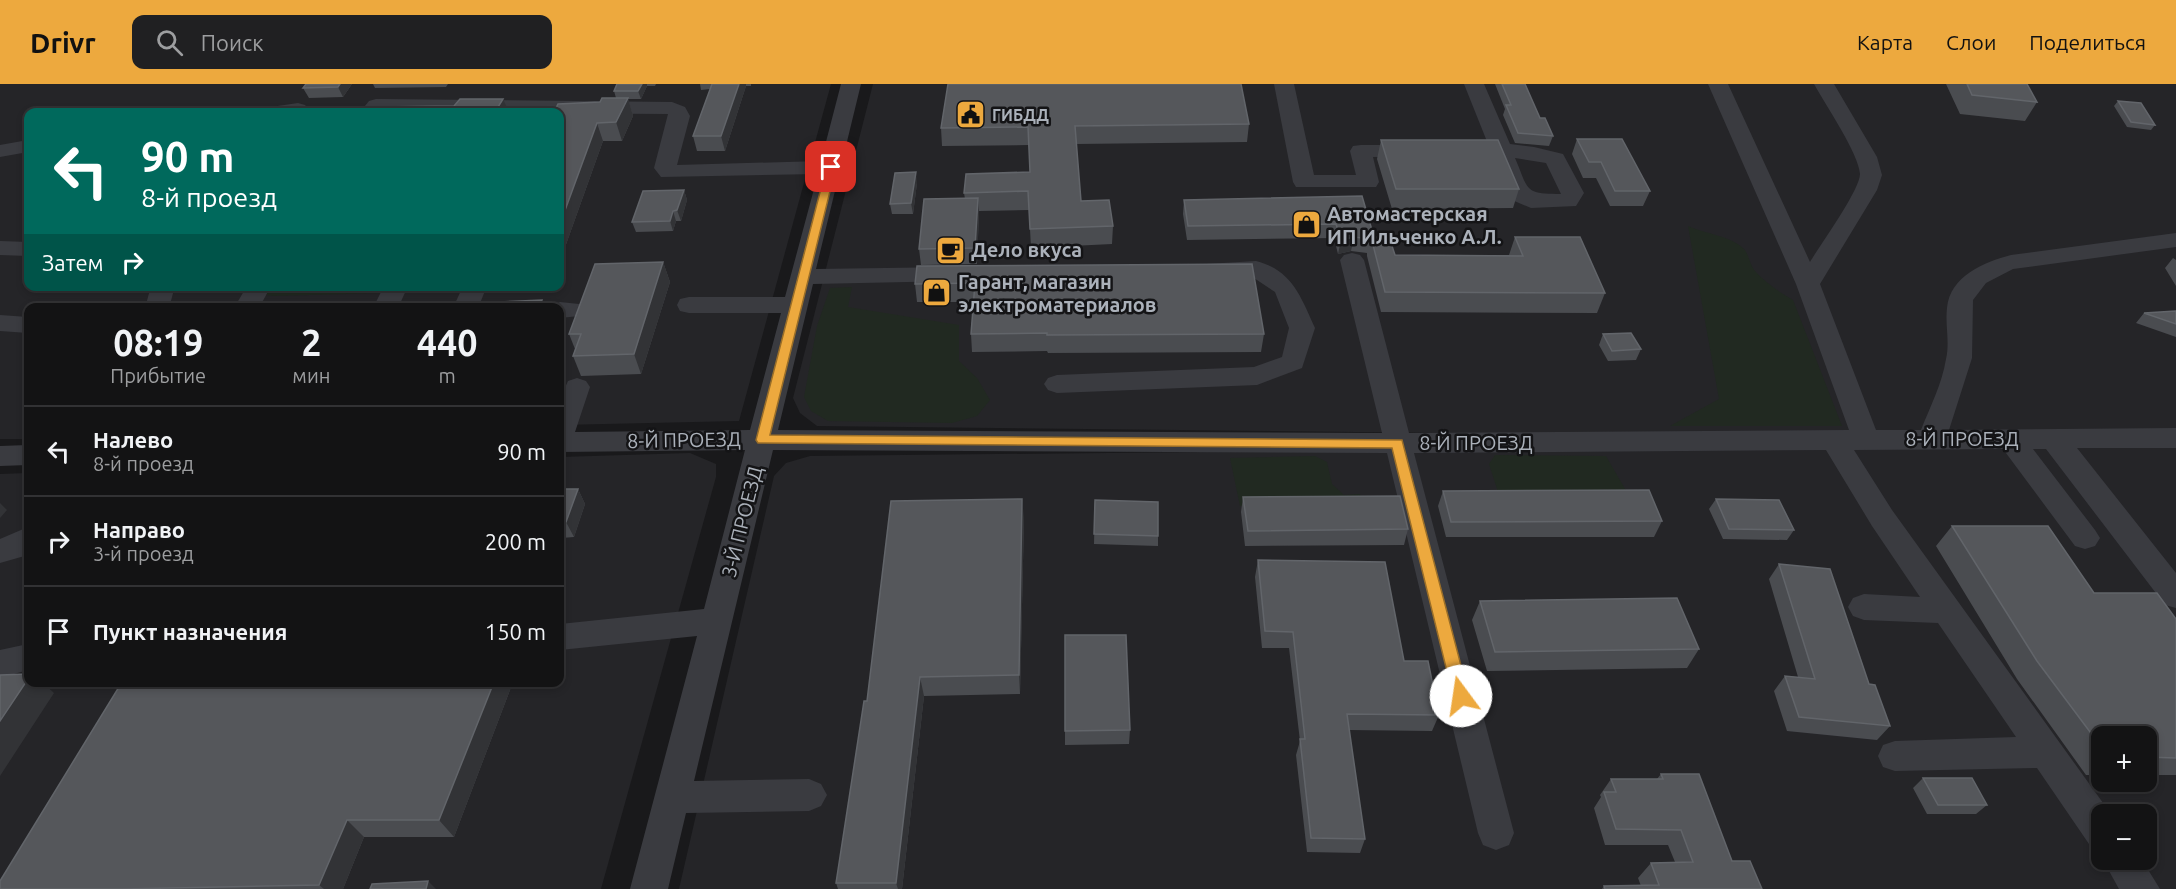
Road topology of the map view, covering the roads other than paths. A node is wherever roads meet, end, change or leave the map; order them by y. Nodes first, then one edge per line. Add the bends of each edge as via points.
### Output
1 (851, 84) edge
2 (1284, 84) edge
3 (1474, 84) edge
4 (1718, 84) edge
5 (1824, 84) edge
6 (373, 108) edge
7 (438, 108) edge
8 (564, 111) edge
9 (24, 147) edge
10 (0, 151) edge
11 (831, 167) junction
12 (2176, 240) edge
13 (1352, 260) dead end
14 (1185, 269) edge
15 (983, 273) edge
16 (804, 277) junction
17 (1808, 284) junction
18 (689, 305) dead end
19 (797, 305) junction
20 (0, 323) edge
21 (24, 325) edge
22 (1057, 384) dead end
23 (577, 387) dead end
24 (564, 424) edge
25 (2176, 438) edge
26 (2011, 439) junction
27 (2054, 439) junction
28 (762, 440) junction
29 (1866, 440) junction
30 (1931, 440) junction
31 (564, 441) edge
32 (1834, 441) junction
33 (1397, 443) junction
34 (24, 455) edge
35 (0, 456) edge
36 (2085, 538) dead end
37 (24, 542) edge
38 (0, 551) edge
39 (2176, 596) edge
40 (1864, 607) dead end
41 (1947, 611) junction
42 (717, 621) junction
43 (564, 637) edge
44 (24, 658) edge
45 (0, 664) edge
46 (2046, 752) junction
47 (1895, 756) dead end
48 (808, 795) dead end
49 (672, 796) junction
50 (2091, 816) edge
51 (1496, 834) dead end
52 (2128, 870) edge
53 (649, 889) edge
54 (2142, 889) edge

1 - 11 street, 3-Й ПРОЕЗД
2 - 3 street via 1304,183 1368,182 1360,151 1503,152
4 - 17 street
5 - 17 street via 1866,157 1871,175
6 - 7 street
8 - 11 street via 678,111 680,116 665,168 669,172
9 - 10 street
11 - 16 street, 3-Й ПРОЕЗД
12 - 30 street via 2011,262 1978,277 1959,306 1958,365
13 - 33 street
14 - 22 street via 1256,268 1285,288 1302,328 1293,362 1257,376
15 - 16 street
16 - 19 street, 3-Й ПРОЕЗД
17 - 29 street
18 - 19 street
19 - 28 street, 3-Й ПРОЕЗД
20 - 21 street
23 - 24 street
25 - 27 street, 8-Й ПРОЕЗД
26 - 27 street, 8-Й ПРОЕЗД
26 - 30 street, 8-Й ПРОЕЗД
26 - 36 street
27 - 39 street
28 - 31 street, 8-Й ПРОЕЗД
28 - 33 street, 8-Й ПРОЕЗД
28 - 42 street, 3-Й ПРОЕЗД
29 - 30 street, 8-Й ПРОЕЗД
29 - 32 street, 8-Й ПРОЕЗД
32 - 33 street, 8-Й ПРОЕЗД
32 - 41 street
33 - 51 street
34 - 35 street
37 - 38 street via 16,549
40 - 41 street
41 - 46 street
42 - 43 street
42 - 49 street, 3-Й ПРОЕЗД
44 - 45 street
46 - 47 street
46 - 50 street
48 - 49 street
49 - 53 street, 3-Й ПРОЕЗД
52 - 54 street

